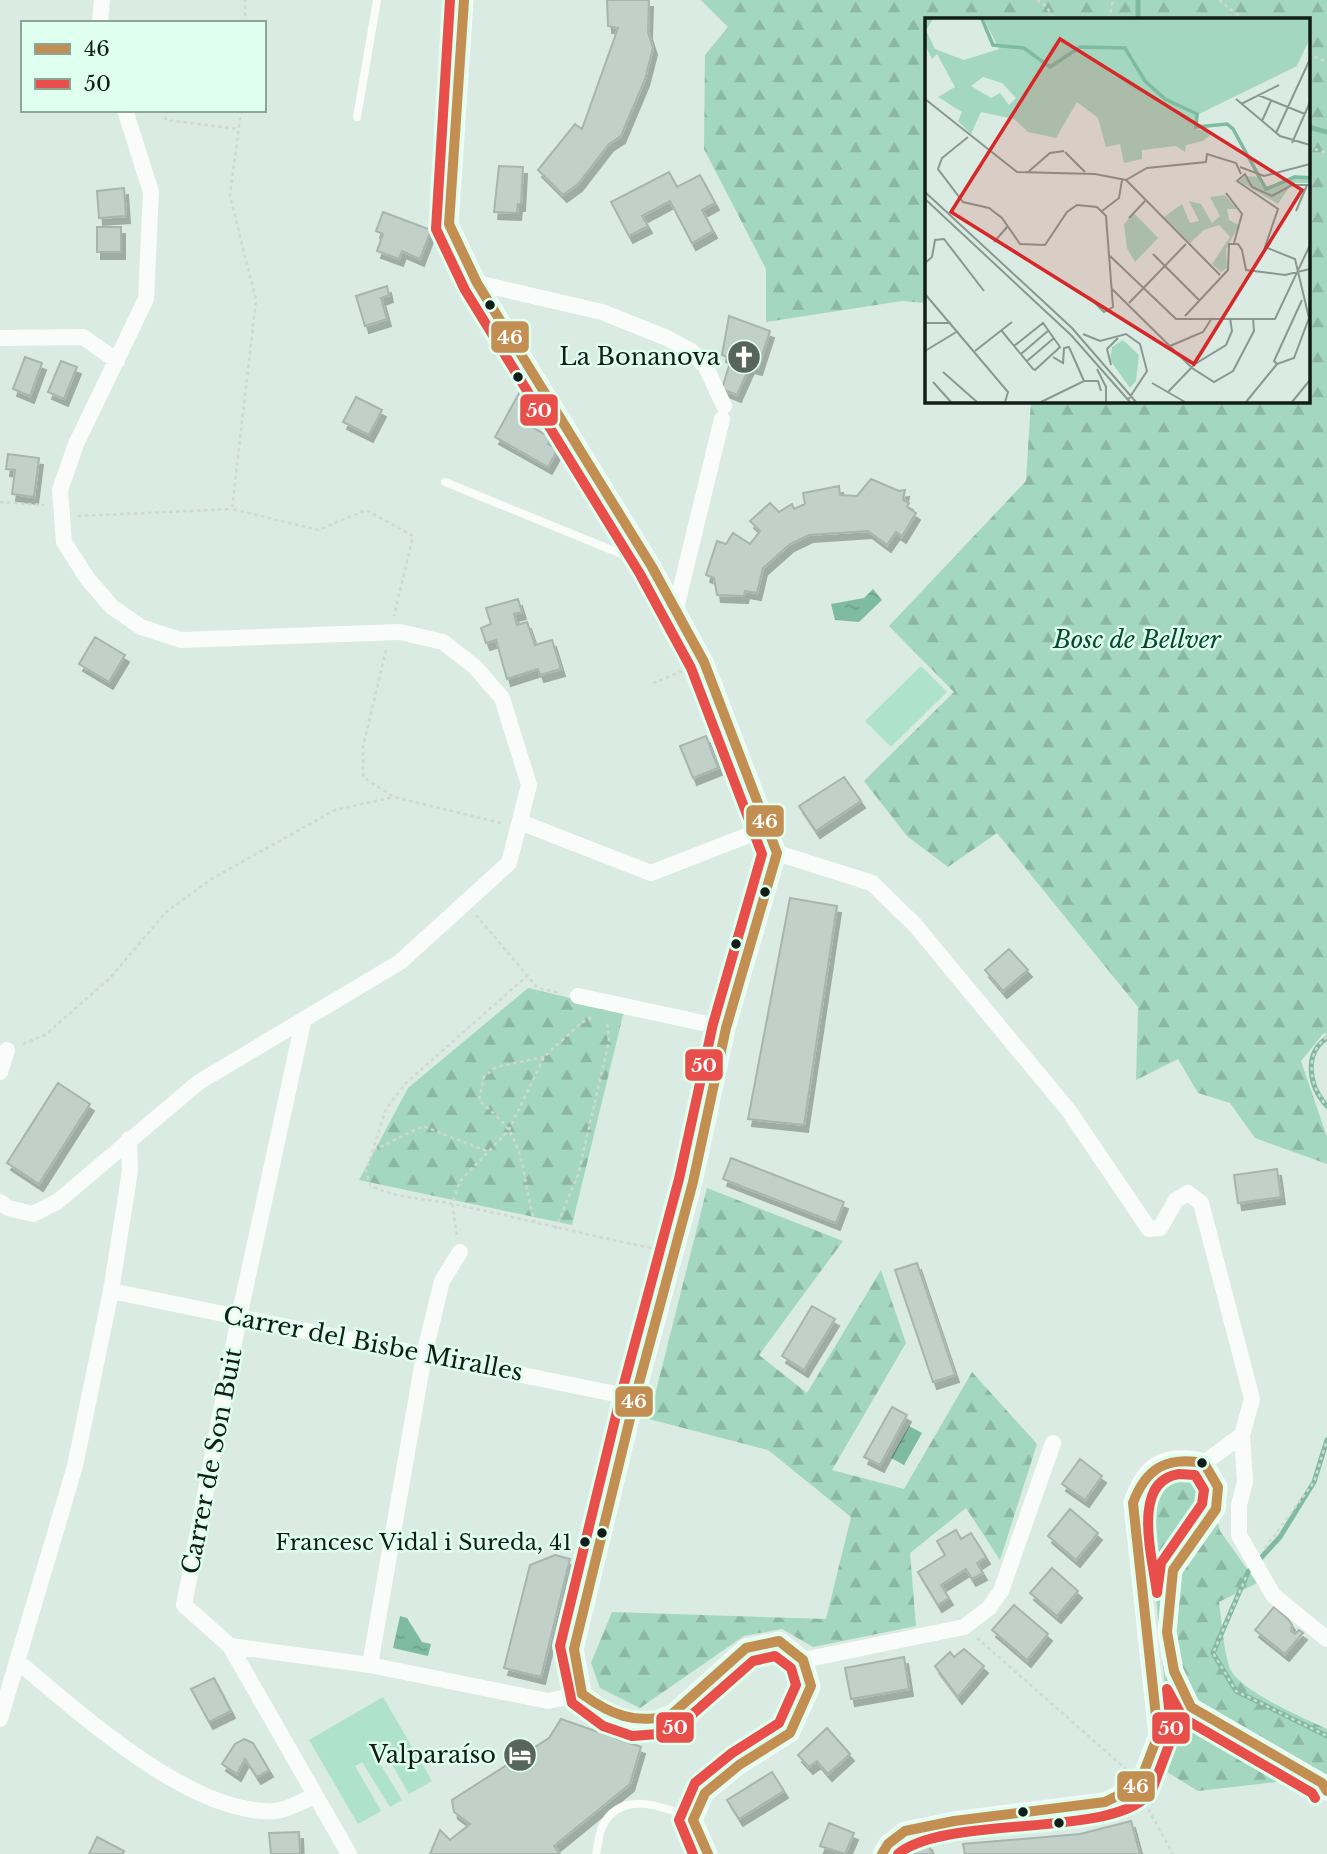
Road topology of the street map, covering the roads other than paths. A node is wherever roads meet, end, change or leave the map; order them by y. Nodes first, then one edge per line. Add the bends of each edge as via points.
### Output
1 (102, 0) edge
2 (377, 0) edge
3 (464, 0) edge
4 (100, 21) edge
5 (126, 112) edge
6 (357, 117) dead end
7 (477, 283) junction
8 (0, 338) edge
9 (117, 360) junction
10 (445, 482) dead end
11 (652, 567) junction
12 (676, 608) junction
13 (519, 825) junction
14 (767, 828) junction
15 (776, 853) junction
16 (578, 996) road end
17 (303, 1022) junction
18 (726, 1028) junction
19 (7, 1050) road end
20 (0, 1072) edge
21 (129, 1139) junction
22 (0, 1202) edge
23 (460, 1252) road end
24 (111, 1291) junction
25 (239, 1317) junction
26 (424, 1355) junction
27 (635, 1398) junction
28 (1242, 1435) junction
29 (1053, 1443) dead end
30 (1204, 1463) junction
31 (1327, 1639) edge
32 (230, 1646) junction
33 (803, 1660) junction
34 (17, 1661) junction
35 (370, 1665) junction
36 (582, 1694) junction
37 (0, 1719) edge
38 (1327, 1791) edge
39 (314, 1796) junction
40 (693, 1820) junction
41 (349, 1854) edge
42 (596, 1854) edge
43 (708, 1854) edge
44 (882, 1854) edge

1 - 4 street
2 - 6 lane
3 - 7 street via 449,224
5 - 9 street via 151,192 146,299
7 - 11 street
7 - 12 street via 602,312 667,338 691,351 706,367 723,413
8 - 9 street via 83,337
9 - 13 street via 76,444 60,490 64,542 86,578 112,607 141,627 181,640 390,633 443,642 475,667 502,698 529,785
10 - 11 lane
11 - 12 street
12 - 14 street via 704,662
13 - 14 street via 652,873
13 - 17 street via 509,863 400,962
14 - 15 street
15 - 18 street
15 - 28 street via 872,883 915,925 1069,1111 1149,1229 1160,1228 1176,1200 1188,1193 1201,1203 1252,1399
16 - 18 street via 611,1007
17 - 21 street via 199,1082
17 - 25 street, Carrer de Son Buit
18 - 27 street via 694,1182
19 - 20 street
21 - 22 street via 57,1202 33,1214
21 - 24 street via 130,1171
23 - 26 street via 442,1281
24 - 25 street, Carrer del Bisbe Miralles
24 - 34 street via 75,1466
25 - 26 street, Carrer del Bisbe Miralles
25 - 32 street, Carrer de Son Buit via 184,1605
26 - 27 street, Carrer del Bisbe Miralles
26 - 35 street
27 - 36 street via 574,1649
28 - 30 street
28 - 31 street via 1245,1482 1239,1535 1273,1595
29 - 33 street via 1001,1591 989,1608 964,1627
30 - 38 street via 1218,1487 1216,1509 1173,1570 1167,1632 1174,1671 1191,1707 1322,1783
30 - 44 street via 1181,1457 1157,1466 1140,1479 1133,1503 1158,1735 1139,1785 1105,1802 905,1831
32 - 35 street
32 - 39 street, Carrer de Son Buit
33 - 36 street via 779,1641 746,1648 671,1715 655,1720 634,1722 607,1713
33 - 40 street via 811,1686 790,1733 739,1765 705,1794
34 - 37 street
34 - 39 street via 85,1717 208,1798 240,1809 277,1811
35 - 36 street via 548,1701
39 - 41 street, Carrer de Son Buit
40 - 42 lane via 669,1808 634,1802 614,1813 603,1826
40 - 43 street

